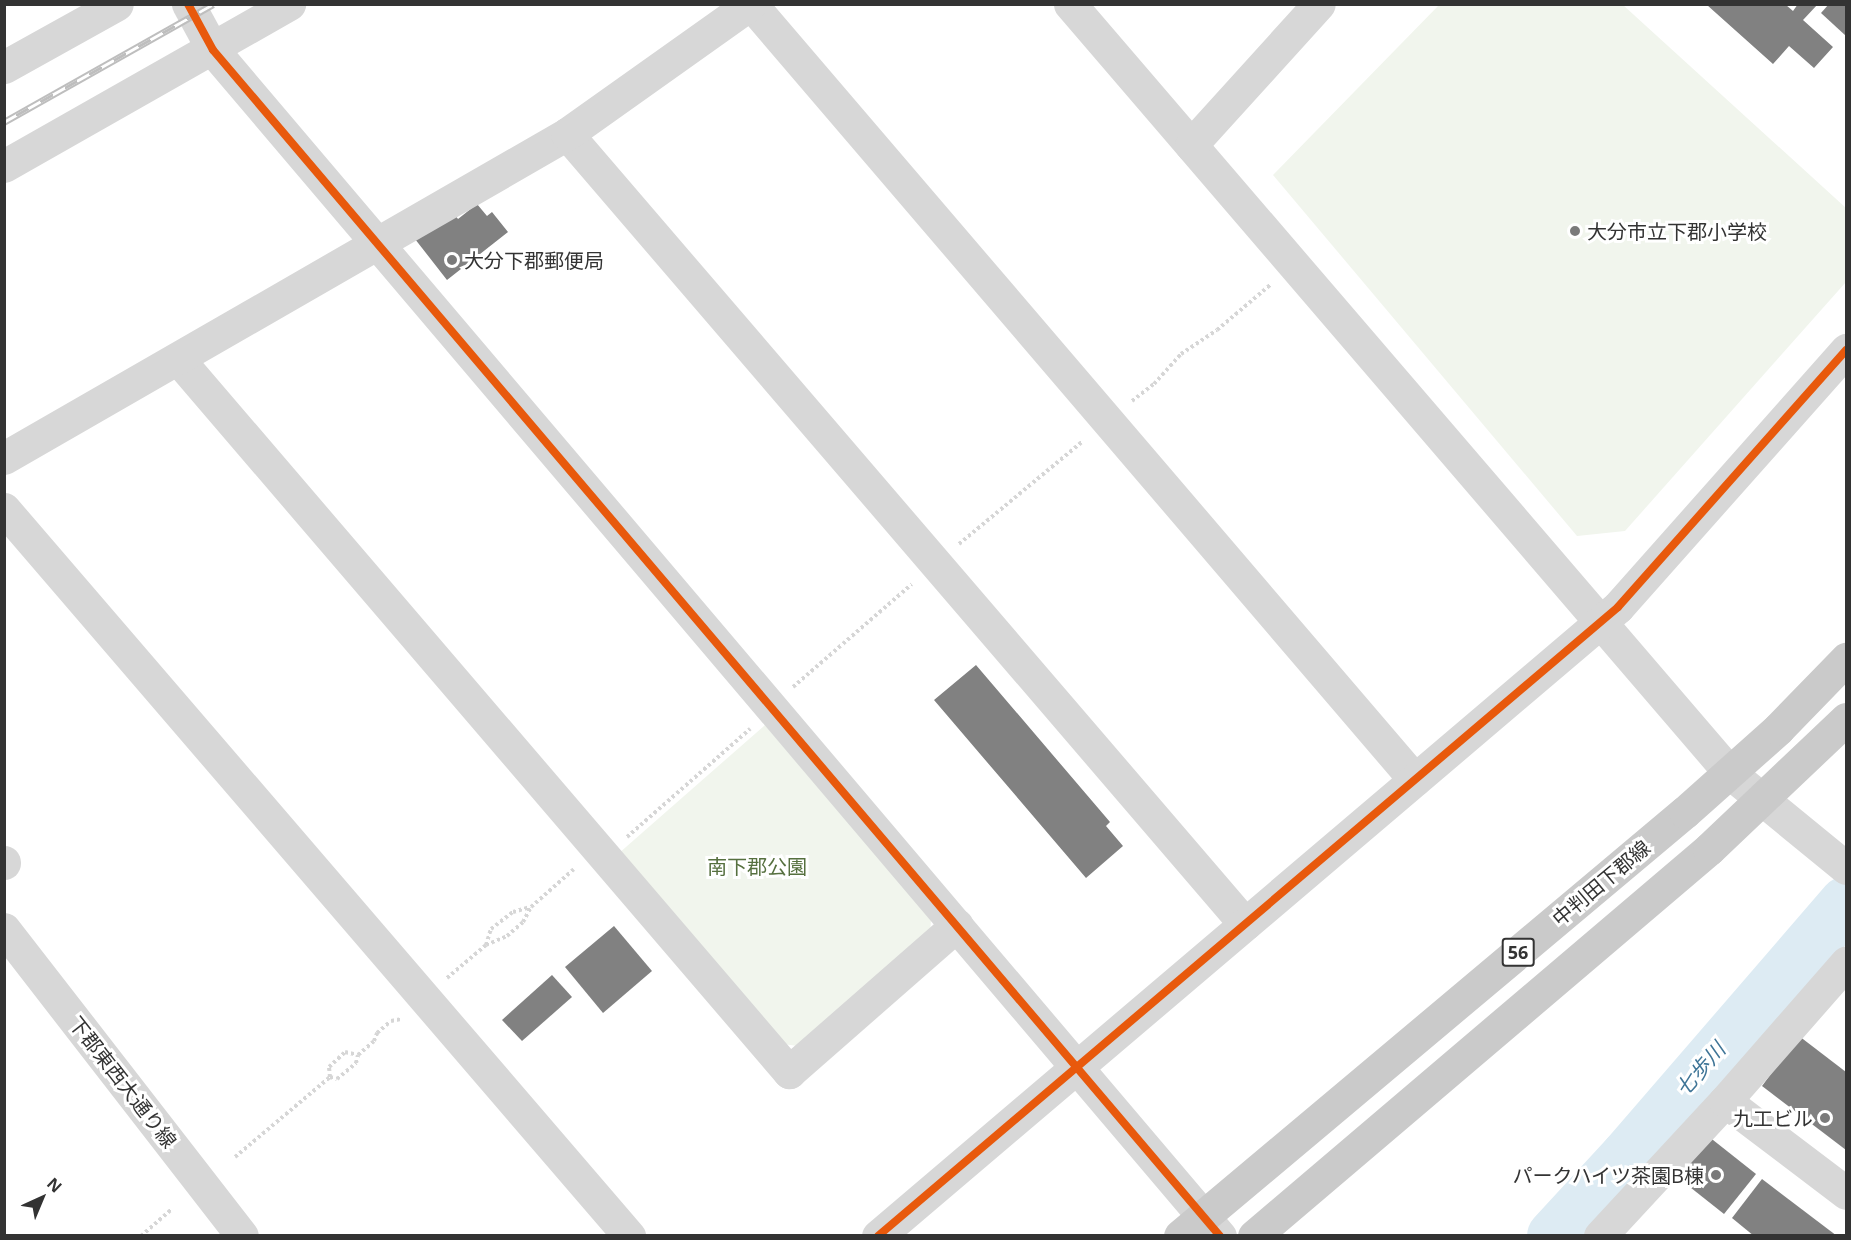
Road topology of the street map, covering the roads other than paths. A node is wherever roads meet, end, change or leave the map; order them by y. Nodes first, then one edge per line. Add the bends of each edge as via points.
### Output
1 (117, 4) edge
2 (188, 4) edge
3 (289, 4) edge
4 (751, 4) edge
5 (1070, 4) edge
6 (1318, 4) edge
7 (213, 50) junction
8 (4, 67) edge
9 (567, 134) junction
10 (1191, 145) junction
11 (4, 166) edge
12 (378, 244) junction
13 (1846, 350) edge
14 (179, 360) junction
15 (4, 459) edge
16 (4, 509) edge
17 (1601, 622) junction
18 (1846, 659) edge
19 (1846, 719) edge
20 (1730, 773) junction
21 (1416, 780) junction
22 (1761, 800) junction
23 (1839, 862) edge
24 (1245, 924) junction
25 (957, 925) junction
26 (4, 929) edge
27 (1846, 963) edge
28 (1077, 1067) junction
29 (1725, 1101) junction
30 (1846, 1193) edge
31 (1201, 1229) edge
32 (612, 1230) edge
33 (242, 1236) edge
34 (878, 1236) edge
35 (1254, 1236) edge
36 (1600, 1236) edge

1 - 8 street
2 - 7 street
3 - 7 street
4 - 9 street
4 - 21 street
5 - 10 street
6 - 10 street
7 - 11 street
7 - 12 street
9 - 12 street
9 - 24 street
10 - 17 street
12 - 14 street
12 - 25 street
13 - 17 street
14 - 15 street
14 - 25 street via 789,1072
16 - 32 street
17 - 20 street
17 - 21 street
18 - 20 main road, 中判田下郡線 / 56
19 - 22 main road, 56
20 - 22 street
20 - 31 main road, 中判田下郡線 / 56
21 - 24 street
22 - 23 street
22 - 35 main road, 56 via 1709,849
24 - 28 street
25 - 28 street
26 - 33 street, 下郡東西大通り線
27 - 29 street
28 - 31 street
28 - 34 street
29 - 30 street
29 - 36 street

